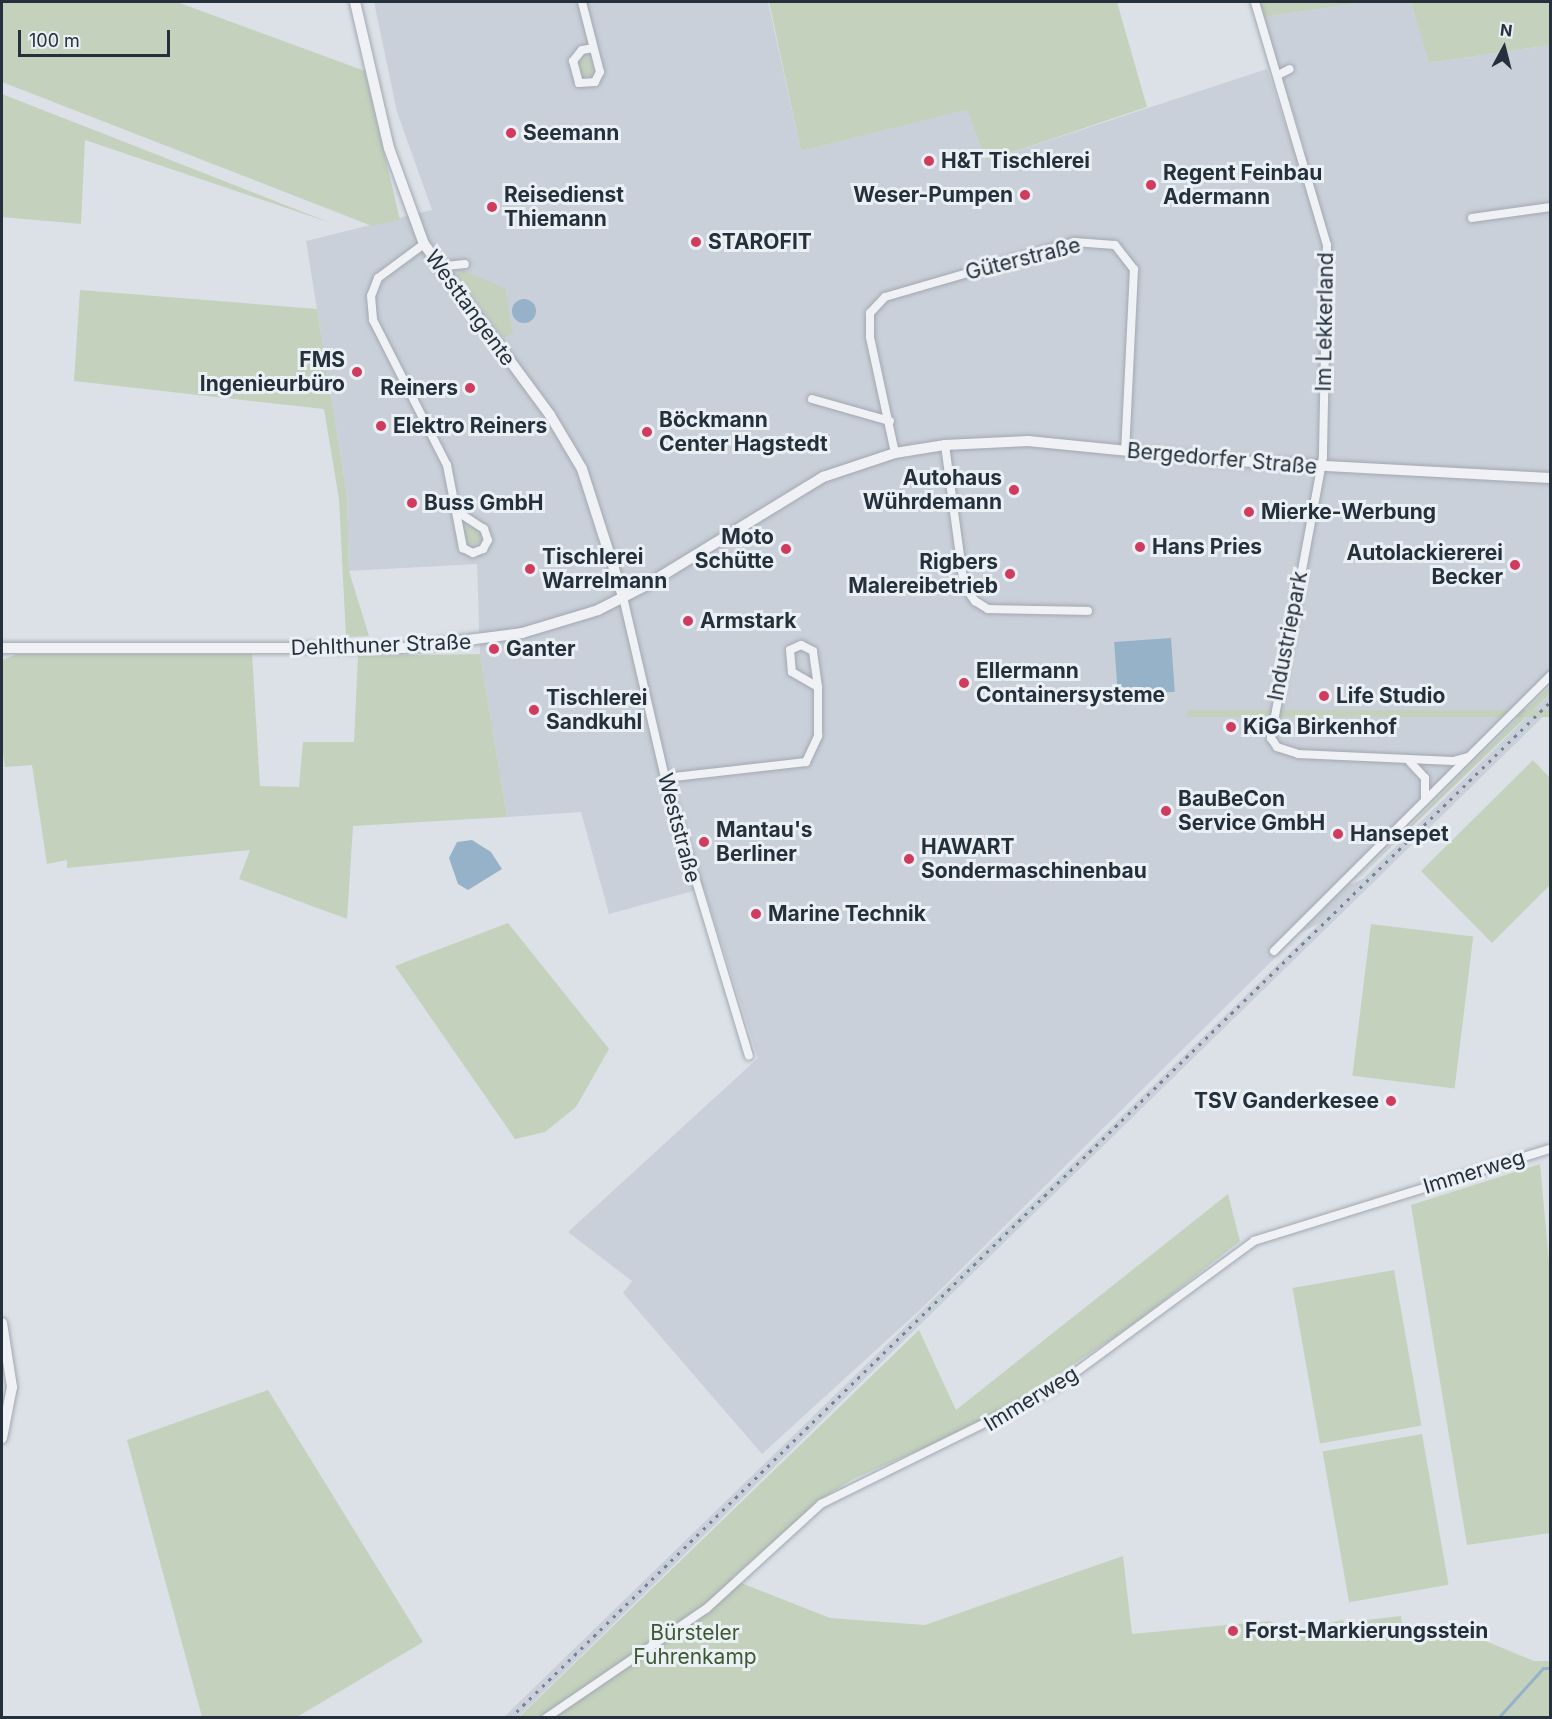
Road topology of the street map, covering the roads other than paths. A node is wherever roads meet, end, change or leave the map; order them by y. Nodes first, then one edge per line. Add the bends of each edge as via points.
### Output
1 (355, 2) edge
2 (582, 2) edge
3 (1255, 2) edge
4 (593, 48) dead end
5 (1290, 69) dead end
6 (1278, 75) junction
7 (1551, 207) edge
8 (1472, 218) dead end
9 (424, 244) junction
10 (465, 264) dead end
11 (437, 267) junction
12 (812, 399) dead end
13 (890, 421) junction
14 (945, 445) junction
15 (1125, 450) junction
16 (896, 453) junction
17 (1321, 468) junction
18 (1551, 478) edge
19 (459, 513) junction
20 (623, 597) junction
21 (1088, 611) dead end
22 (2, 648) edge
23 (1551, 676) edge
24 (818, 687) junction
25 (1468, 757) junction
26 (1403, 759) junction
27 (665, 778) junction
28 (1425, 798) junction
29 (1274, 951) dead end
30 (749, 1056) dead end
31 (1551, 1149) edge
32 (2, 1323) edge
33 (2, 1437) edge
34 (546, 1718) edge

1 - 9 street, Westtangente via 389,148
2 - 4 street
3 - 6 street, Im Lekkerland
5 - 6 street
6 - 17 street, Im Lekkerland via 1327,245
7 - 8 street
9 - 11 street, Westtangente
9 - 19 street via 378,278 371,296 373,320 428,419
10 - 11 street
11 - 20 street, Westtangente via 550,415 582,469
12 - 13 street
13 - 15 street, Güterstraße via 870,337 870,313 885,297 1040,250 1099,242 1121,249 1134,269
13 - 16 street, Güterstraße
14 - 15 street, Bergedorfer Straße via 1028,441
14 - 16 street, Bergedorfer Straße
14 - 21 street via 964,586 975,601 988,609
15 - 17 street, Bergedorfer Straße
16 - 20 street, Dehlthuner Straße via 823,477 778,499
17 - 18 street, Bergedorfer Straße
17 - 26 street, Industriepark via 1271,738 1285,752
19 - 19 street via 484,529 488,540 483,549 473,553 463,548
20 - 22 street, Dehlthuner Straße via 553,626 438,647
20 - 27 street, Weststraße
23 - 25 street
24 - 24 street via 813,651 801,645 790,650 792,672
24 - 27 street via 818,736 806,762
25 - 26 street, Industriepark
25 - 28 street
26 - 28 street via 1419,766 1425,777
27 - 30 street, Weststraße
28 - 29 street
31 - 34 street, Immerweg via 1254,1241 1050,1391 821,1504 706,1609
32 - 33 street via 12,1387

